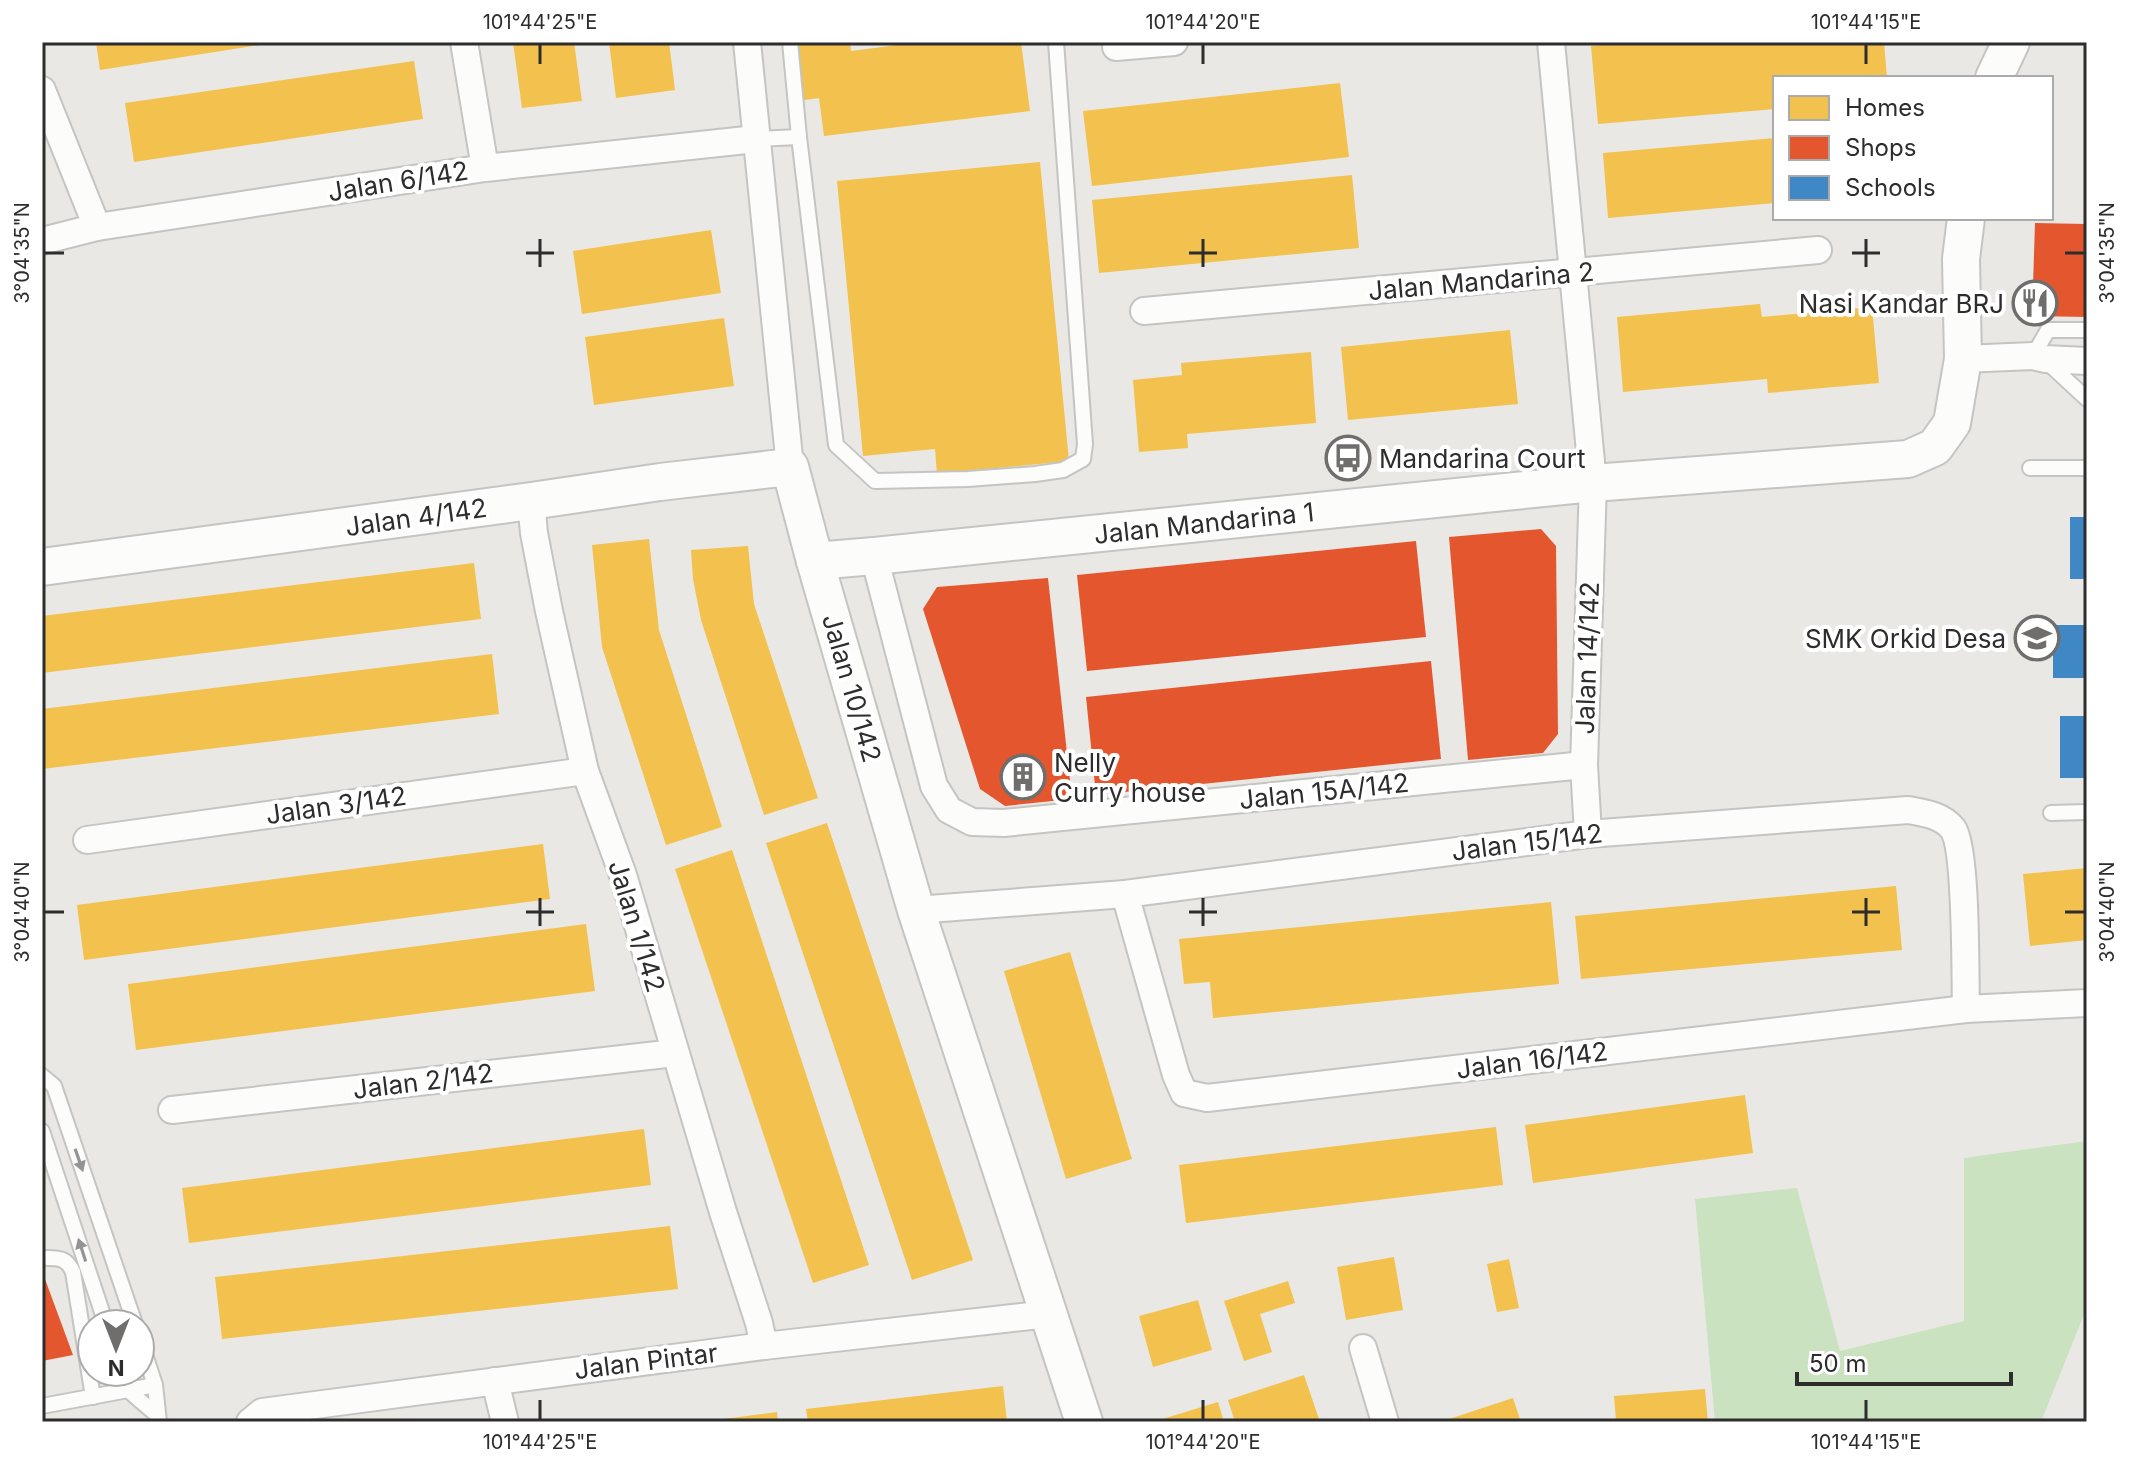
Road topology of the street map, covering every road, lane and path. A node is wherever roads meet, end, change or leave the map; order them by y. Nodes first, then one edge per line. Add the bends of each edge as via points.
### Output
1 (464, 42) edge
2 (747, 42) edge
3 (790, 42) edge
4 (1056, 42) edge
5 (1174, 42) edge
6 (1551, 42) edge
7 (2011, 42) edge
8 (1116, 47) dead end
9 (1995, 76) edge
10 (42, 90) edge
11 (799, 137) junction
12 (756, 139) junction
13 (485, 168) junction
14 (1966, 220) edge
15 (97, 227) junction
16 (42, 241) edge
17 (1818, 250) dead end
18 (1574, 272) junction
19 (1144, 311) dead end
20 (2087, 330) edge
21 (2039, 358) junction
22 (1963, 359) junction
23 (2087, 361) edge
24 (2087, 399) edge
25 (790, 467) junction
26 (2030, 468) dead end
27 (2087, 468) edge
28 (1593, 483) junction
29 (531, 501) junction
30 (874, 556) junction
31 (815, 561) junction
32 (42, 567) edge
33 (1584, 765) junction
34 (585, 771) junction
35 (2087, 812) edge
36 (2051, 813) dead end
37 (1588, 834) junction
38 (87, 840) dead end
39 (1125, 894) junction
40 (916, 910) junction
41 (2087, 1003) edge
42 (1966, 1009) junction
43 (675, 1053) junction
44 (42, 1076) edge
45 (48, 1088) edge
46 (172, 1110) dead end
47 (42, 1131) edge
48 (47, 1258) dead end
49 (101, 1308) edge
50 (129, 1308) edge
51 (1048, 1314) junction
52 (764, 1346) junction
53 (1363, 1348) dead end
54 (495, 1381) junction
55 (128, 1388) edge
56 (142, 1388) edge
57 (155, 1388) edge
58 (129, 1391) junction
59 (93, 1397) junction
60 (42, 1406) edge
61 (159, 1419) edge
62 (250, 1422) edge
63 (505, 1422) edge
64 (1084, 1422) edge
65 (1385, 1422) edge

1 - 13 street
2 - 12 street, Jalan 10/142
3 - 11 lane
4 - 11 lane via 1085,444 1083,459 1063,470 875,481 836,445
5 - 8 street
6 - 18 street
7 - 9 street
10 - 15 street
11 - 12 lane
12 - 13 street, Jalan 6/142
12 - 25 street, Jalan 10/142
13 - 15 street, Jalan 6/142
14 - 22 street, Jalan Mandarina 1
15 - 16 street, Jalan 6/142
17 - 18 street, Jalan Mandarina 2
18 - 19 street, Jalan Mandarina 2
18 - 28 street
20 - 21 lane via 2048,330
21 - 22 street
21 - 23 street
21 - 24 lane
22 - 28 street, Jalan Mandarina 1 via 1952,423 1935,447 1908,459
25 - 29 street, Jalan 4/142
25 - 31 street, Jalan 10/142
26 - 27 lane
28 - 30 street, Jalan Mandarina 1
28 - 33 street, Jalan 14/142
29 - 32 street, Jalan 4/142
29 - 34 street, Jalan 1/142
30 - 31 street, Jalan Mandarina 1
30 - 33 street, Jalan 15A/142 via 934,786 949,810 972,822 1019,822
31 - 40 street, Jalan 10/142
33 - 37 street, Jalan 14/142
34 - 38 street, Jalan 3/142
34 - 43 street, Jalan 1/142 via 623,875
35 - 36 lane
37 - 39 street, Jalan 15/142
37 - 42 street, Jalan 15/142 via 1908,810 1937,816 1953,830 1961,856
39 - 40 street, Jalan 15/142
39 - 42 street, Jalan 16/142 via 1176,1075 1184,1093 1207,1098
40 - 51 street, Jalan 10/142
41 - 42 street, Jalan 16/142
43 - 46 street, Jalan 2/142
43 - 52 street, Jalan 1/142
44 - 45 lane
45 -> 50 lane
49 -> 47 lane
48 - 59 lane via 60,1258 73,1272
51 - 52 street, Jalan Pintar
51 - 64 street, Jalan 10/142
52 - 54 street, Jalan Pintar
53 - 65 street
54 - 62 street, Jalan Pintar via 262,1412
54 - 63 street
55 - 58 lane
56 - 58 lane
57 - 61 lane
58 - 59 lane
58 - 61 lane
59 - 60 lane

